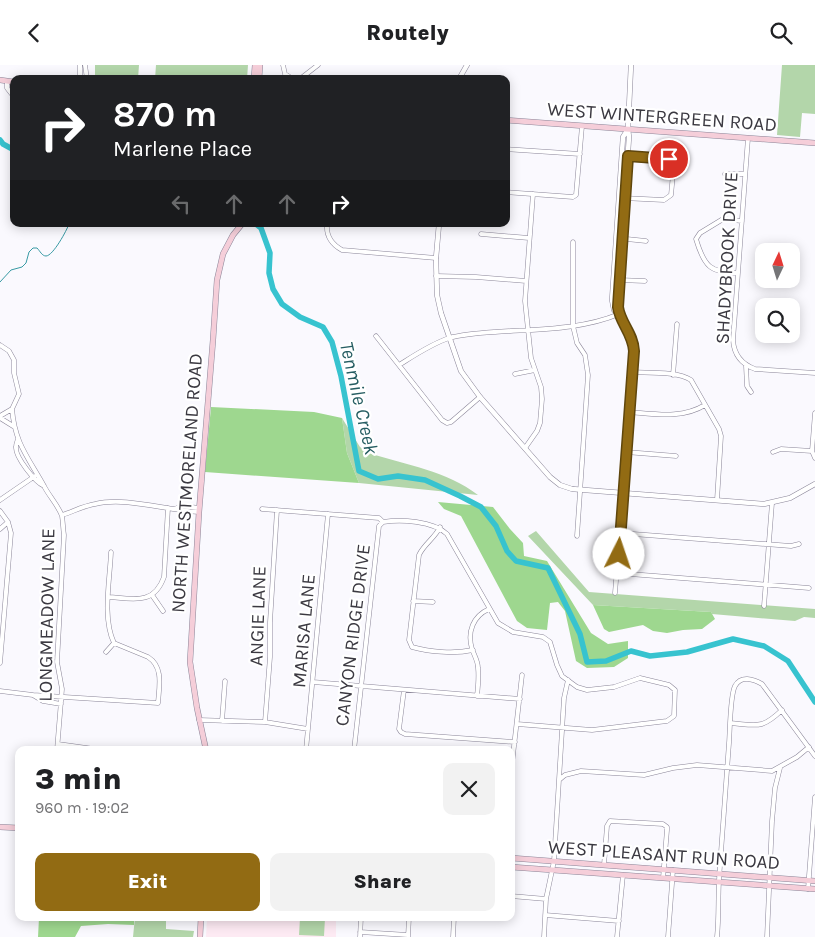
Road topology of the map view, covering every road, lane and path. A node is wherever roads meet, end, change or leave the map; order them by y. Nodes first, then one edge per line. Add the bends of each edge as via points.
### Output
1 (318, 65) edge
2 (632, 65) edge
3 (305, 75) edge
4 (510, 120) edge
5 (582, 126) junction
6 (628, 129) junction
7 (748, 138) junction
8 (815, 143) edge
9 (510, 149) edge
10 (580, 154) junction
11 (622, 156) junction
12 (628, 156) junction
13 (725, 173) dead end
14 (745, 174) junction
15 (510, 192) edge
16 (533, 194) junction
17 (618, 197) junction
18 (625, 198) junction
19 (742, 221) junction
20 (240, 227) edge
21 (327, 227) edge
22 (439, 227) edge
23 (481, 234) dead end
24 (529, 238) junction
25 (619, 238) junction
26 (646, 241) dead end
27 (573, 242) dead end
28 (436, 258) junction
29 (738, 273) junction
30 (436, 277) junction
31 (614, 278) junction
32 (619, 280) junction
33 (526, 281) junction
34 (645, 281) dead end
35 (619, 314) junction
36 (677, 324) dead end
37 (573, 326) junction
38 (527, 330) junction
39 (376, 336) dead end
40 (450, 338) junction
41 (0, 345) edge
42 (399, 365) junction
43 (746, 366) junction
44 (536, 370) junction
45 (632, 372) junction
46 (815, 373) edge
47 (515, 374) dead end
48 (673, 375) junction
49 (751, 392) dead end
50 (480, 397) junction
51 (705, 405) junction
52 (12, 409) junction
53 (630, 412) junction
54 (815, 413) edge
55 (0, 417) edge
56 (815, 418) edge
57 (14, 426) junction
58 (525, 448) junction
59 (812, 451) junction
60 (626, 452) junction
61 (773, 453) dead end
62 (676, 456) dead end
63 (815, 458) edge
64 (35, 476) junction
65 (815, 484) edge
66 (581, 490) junction
67 (623, 493) junction
68 (717, 499) junction
69 (0, 501) edge
70 (772, 503) junction
71 (168, 508) junction
72 (262, 509) dead end
73 (199, 510) junction
74 (277, 510) junction
75 (0, 511) edge
76 (328, 514) junction
77 (62, 515) junction
78 (8, 522) junction
79 (382, 523) junction
80 (440, 527) junction
81 (0, 529) edge
82 (620, 533) junction
83 (577, 536) dead end
84 (799, 544) dead end
85 (769, 545) junction
86 (111, 552) dead end
87 (617, 573) junction
88 (766, 585) junction
89 (809, 588) dead end
90 (615, 593) dead end
91 (152, 595) junction
92 (109, 597) junction
93 (413, 601) junction
94 (432, 602) dead end
95 (764, 606) dead end
96 (489, 609) junction
97 (163, 611) dead end
98 (2, 630) edge
99 (114, 643) junction
100 (473, 650) junction
101 (106, 652) dead end
102 (0, 663) edge
103 (522, 675) dead end
104 (568, 680) junction
105 (225, 681) dead end
106 (313, 682) junction
107 (361, 687) junction
108 (404, 690) junction
109 (0, 691) edge
110 (33, 695) junction
111 (44, 695) junction
112 (477, 696) junction
113 (61, 697) junction
114 (520, 699) junction
115 (43, 701) junction
116 (61, 704) junction
117 (782, 711) junction
118 (199, 720) junction
119 (222, 721) junction
120 (266, 723) junction
121 (730, 723) junction
122 (517, 724) junction
123 (563, 728) junction
124 (308, 729) junction
125 (515, 742) junction
126 (58, 744) joint
127 (72, 746) edge
128 (205, 746) edge
129 (306, 746) edge
130 (354, 746) edge
131 (514, 746) edge
132 (809, 747) junction
133 (815, 756) edge
134 (727, 767) junction
135 (781, 767) junction
136 (559, 780) junction
137 (815, 797) edge
138 (0, 827) edge
139 (15, 828) edge
140 (515, 858) edge
141 (554, 861) junction
142 (604, 865) junction
143 (515, 867) edge
144 (552, 870) junction
145 (664, 870) junction
146 (673, 870) junction
147 (720, 874) junction
148 (623, 875) junction
149 (663, 878) junction
150 (768, 878) junction
151 (672, 879) junction
152 (809, 881) junction
153 (815, 881) edge
154 (719, 882) junction
155 (768, 886) junction
156 (808, 889) junction
157 (815, 889) edge
158 (515, 896) edge
159 (546, 899) junction
160 (545, 915) junction
161 (201, 921) edge
162 (361, 921) edge
163 (409, 921) edge
164 (454, 921) edge
165 (619, 921) junction
166 (360, 935) edge
167 (408, 936) edge
168 (200, 937) edge
169 (453, 937) edge
170 (544, 937) edge
171 (618, 937) edge
172 (668, 937) edge
173 (717, 937) edge
174 (767, 937) edge

1 - 3 street
2 - 6 street
4 - 5 main road, WEST WINTERGREEN ROAD
5 - 6 main road, WEST WINTERGREEN ROAD
5 - 10 street
6 - 7 main road, WEST WINTERGREEN ROAD
6 - 11 street via 623,137
6 - 12 street
7 - 8 main road, WEST WINTERGREEN ROAD
7 - 14 street, SHADYBROOK DRIVE
9 - 10 street
10 - 16 street via 576,195
11 - 12 street
11 - 17 street
12 - 18 street
12 - 18 street via 669,159 674,164 673,180 671,195 664,200
13 - 14 street
14 - 19 street, SHADYBROOK DRIVE
15 - 16 street
16 - 24 street
17 - 18 street
17 - 25 street
18 - 25 street
19 - 29 street, SHADYBROOK DRIVE
19 - 29 street via 722,219 696,239 709,267 721,273
20 - 73 main road, NORTH WESTMORELAND ROAD via 223,254 217,280
21 - 28 street via 334,246 342,249
22 - 28 street
23 - 24 street
24 - 33 street
25 - 26 street
25 - 31 street
25 - 32 street
27 - 37 street
28 - 30 street
29 - 43 street, SHADYBROOK DRIVE via 733,340 736,355
30 - 33 street
30 - 40 street via 437,295
31 - 32 street
31 - 35 street via 612,300 614,310
32 - 34 street
32 - 35 street
33 - 38 street
35 - 37 street via 603,321
35 - 45 street via 633,343
36 - 48 street
37 - 38 street
37 - 66 street via 577,343 585,355 588,375
38 - 40 street
38 - 44 street via 530,358
39 - 42 street
40 - 42 street
40 - 50 street via 461,371
41 - 52 street, LONGMEADOW LANE via 14,360 19,394
42 - 50 street via 447,423
43 - 46 street, SHADYBROOK DRIVE
43 - 49 street via 747,386
44 - 47 street
44 - 58 street via 542,399 540,423
45 - 48 street
45 - 53 street
48 - 51 street via 688,377
50 - 58 street
51 - 53 street via 681,415
51 - 68 street via 721,436
52 - 55 street
52 - 57 street, LONGMEADOW LANE
53 - 60 street
54 - 56 street
55 - 57 street
56 - 59 street
57 - 64 street, LONGMEADOW LANE
58 - 66 street via 560,485
59 - 61 street via 781,449
59 - 63 street
60 - 62 street
60 - 67 street
64 - 69 street
64 - 77 street, LONGMEADOW LANE
65 - 70 street via 790,498
66 - 67 street
66 - 83 street
67 - 68 street
67 - 82 street
68 - 70 street
70 - 85 street
71 - 73 street
71 - 77 street via 108,502
71 - 91 street via 164,577 161,587
72 - 74 street
73 - 118 main road, NORTH WESTMORELAND ROAD via 190,662
74 - 76 street
74 - 120 street, ANGIE LANE
75 - 78 street
76 - 79 street via 380,518
76 - 106 street, MARISA LANE
77 - 113 street, LONGMEADOW LANE via 64,535 57,662
78 - 81 street
78 - 98 street via 11,533
79 - 80 street via 413,522
79 - 107 street, CANYON RIDGE DRIVE
80 - 93 street via 419,555
80 - 96 street
82 - 85 street
82 - 87 street
84 - 85 street
85 - 88 street
86 - 92 street
87 - 88 street
87 - 90 street
88 - 89 street
88 - 95 street
91 - 92 street via 134,599
91 - 97 street
92 - 99 street via 108,622
93 - 94 street
93 - 100 street via 409,640 412,647 428,651
96 - 100 street via 480,613 474,622 470,642
96 - 104 street via 498,623 508,630 542,637 550,642 562,676
98 - 102 street
99 - 101 street
99 - 113 street via 152,659 158,667 158,703
100 - 112 street via 478,668
103 - 114 street
104 - 123 street
104 - 123 street via 586,690 614,687 640,678 669,685 675,690 675,702 672,719 592,730
105 - 119 street
106 - 107 street
106 - 124 street, MARISA LANE
107 - 108 street
107 - 130 street, CANYON RIDGE DRIVE
108 - 112 street
108 - 125 street via 400,729 405,734
109 - 110 street
110 - 111 street
110 - 115 street
111 - 113 street
111 - 115 street
112 - 114 street
113 - 116 street, LONGMEADOW LANE
114 - 122 street
115 - 116 street
116 - 126 street, LONGMEADOW LANE
117 - 121 street via 765,724
117 - 121 street via 762,684 745,679 734,690
117 - 132 street
118 - 119 street
118 - 128 main road, NORTH WESTMORELAND ROAD
119 - 120 street
120 - 124 street
121 - 134 street
122 - 123 street
122 - 125 street
123 - 136 street
124 - 129 street, MARISA LANE
125 - 131 street
126 - 127 street
132 - 133 street
132 - 135 street
134 - 135 street via 772,771
134 - 136 street via 691,765 644,775 581,771
134 - 147 street
135 - 150 street via 775,788
136 - 141 street
137 - 152 street
138 - 139 main road
140 - 141 main road, WEST PLEASANT RUN ROAD
141 - 142 main road, WEST PLEASANT RUN ROAD
141 - 144 street
142 - 145 main road, WEST PLEASANT RUN ROAD
142 - 145 street via 610,821 664,824 667,827
143 - 144 main road, WEST PLEASANT RUN ROAD
144 - 148 main road, WEST PLEASANT RUN ROAD
144 - 159 street
145 - 146 main road, WEST PLEASANT RUN ROAD
145 - 149 street
146 - 147 main road, WEST PLEASANT RUN ROAD
146 - 151 street
147 - 150 main road, WEST PLEASANT RUN ROAD
147 - 154 street
148 - 149 main road, WEST PLEASANT RUN ROAD
148 - 165 street
149 - 151 main road, WEST PLEASANT RUN ROAD
150 - 152 main road, WEST PLEASANT RUN ROAD
150 - 155 street
151 - 154 main road, WEST PLEASANT RUN ROAD
151 - 172 street
152 - 153 main road, WEST PLEASANT RUN ROAD
152 - 156 street
154 - 155 main road, WEST PLEASANT RUN ROAD
154 - 173 street
155 - 156 main road, WEST PLEASANT RUN ROAD
155 - 174 street
156 - 157 main road, WEST PLEASANT RUN ROAD
158 - 159 street
159 - 160 street
160 - 165 street
160 - 170 street
161 - 168 main road
162 - 166 street
163 - 167 street
164 - 169 street
165 - 171 street
166 - 167 street

